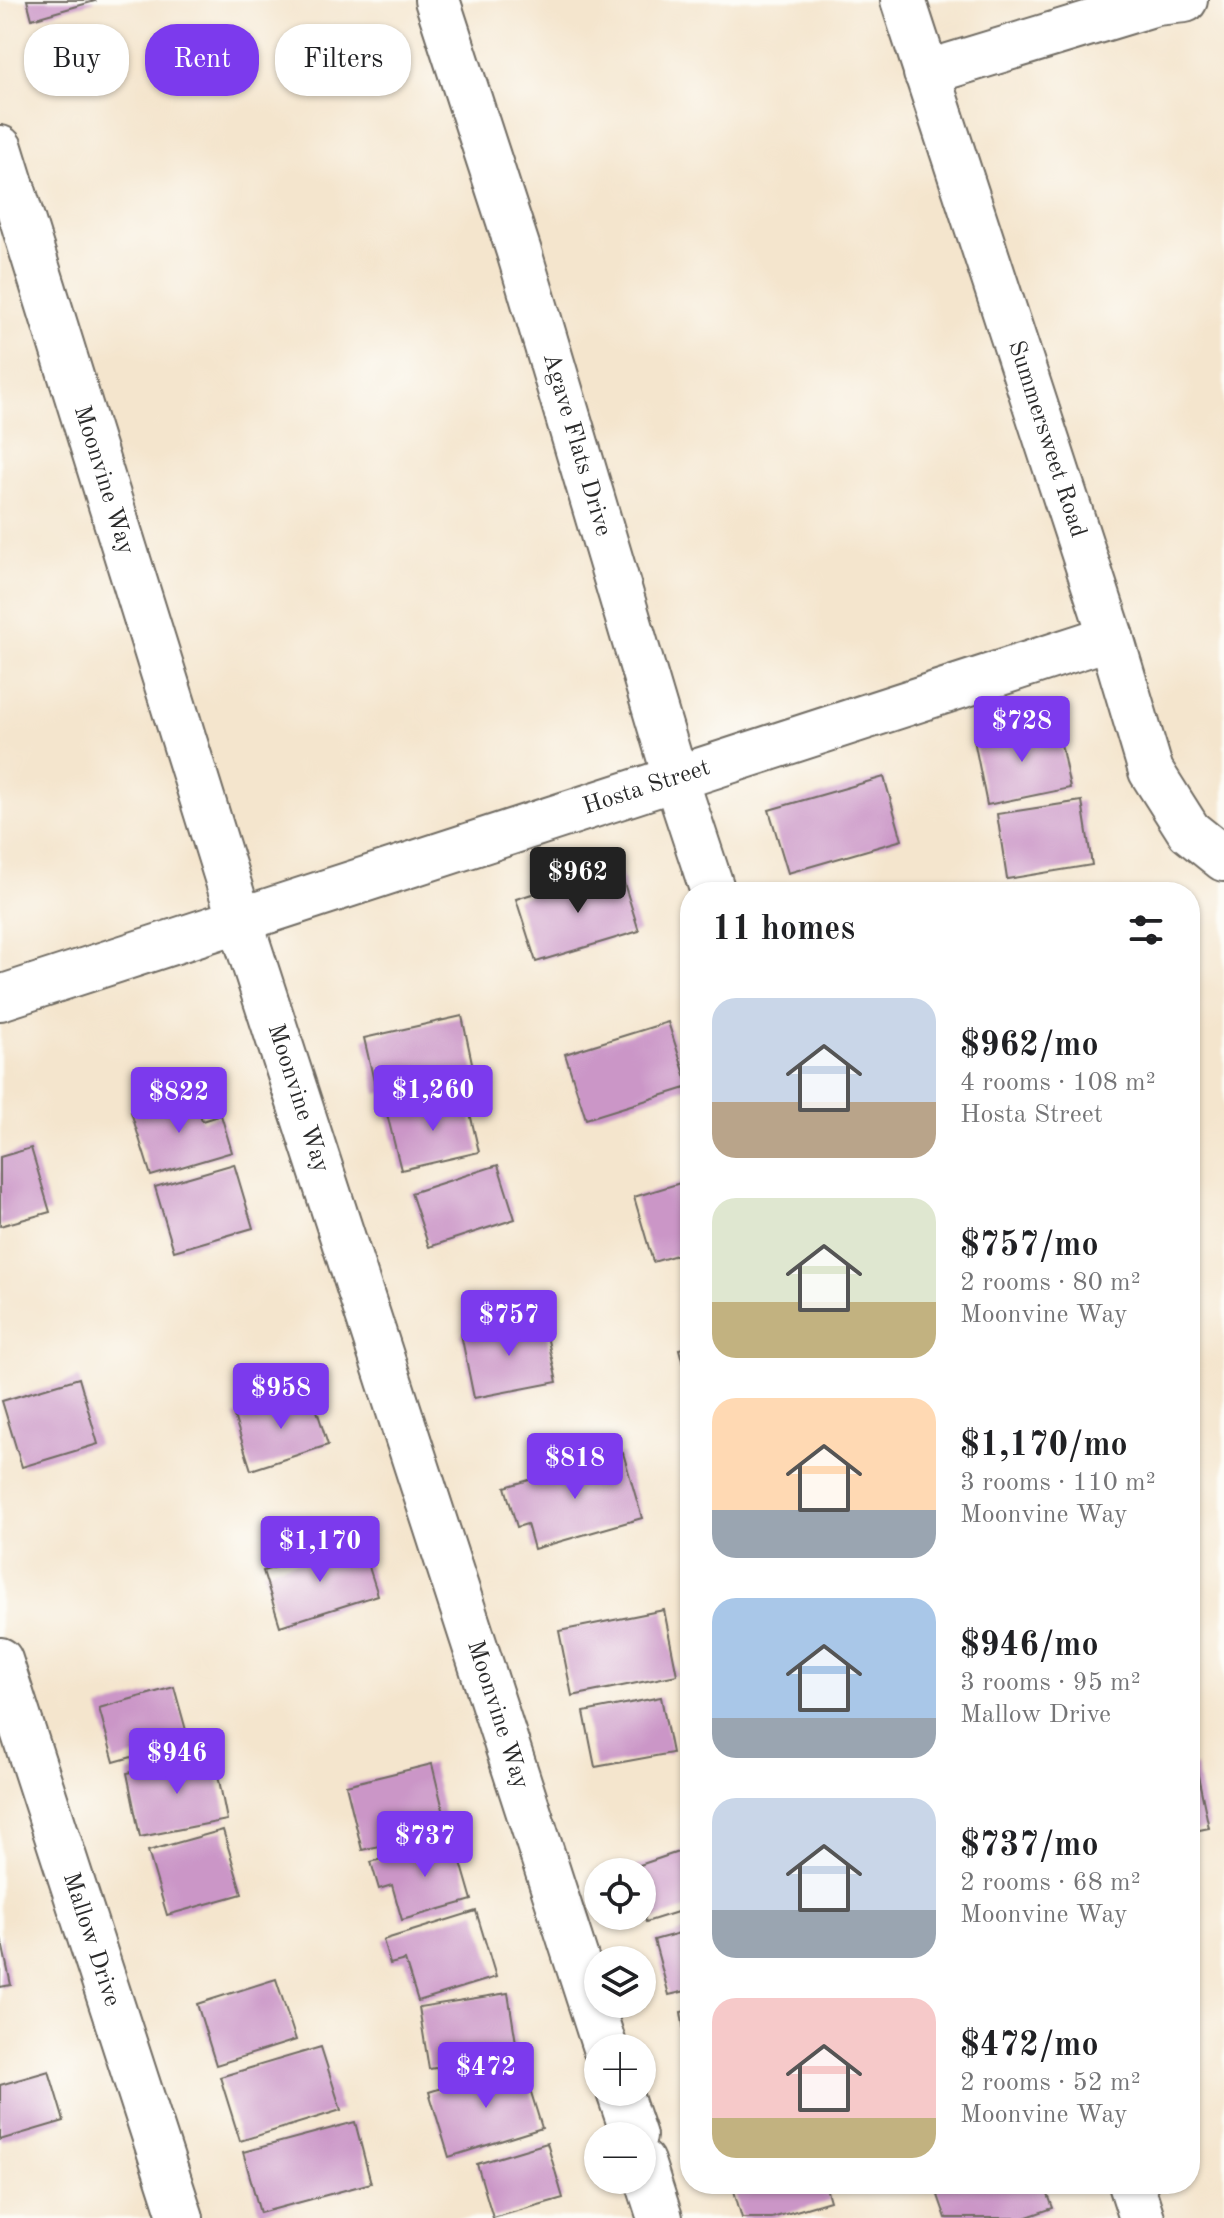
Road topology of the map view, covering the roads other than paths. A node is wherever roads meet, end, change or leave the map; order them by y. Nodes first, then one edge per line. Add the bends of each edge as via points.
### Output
1 (437, 0) edge
2 (903, 0) edge
3 (1185, 0) edge
4 (926, 73) junction
5 (0, 148) edge
6 (1111, 637) junction
7 (676, 780) junction
8 (1224, 859) edge
9 (710, 882) edge
10 (240, 920) junction
11 (0, 998) edge
12 (0, 1660) edge
13 (600, 2034) edge
14 (652, 2194) edge
15 (1134, 2194) edge
16 (181, 2218) edge
17 (660, 2218) edge
18 (1142, 2218) edge

1 - 7 street, Agave Flats Drive via 519,252
2 - 4 street, Summersweet Road
3 - 4 street via 1156,3
4 - 6 street, Summersweet Road
5 - 10 street, Moonvine Way
6 - 7 street, Hosta Street
6 - 8 street, Summersweet Road via 1151,771 1189,831
7 - 9 street, Agave Flats Drive
7 - 10 street, Hosta Street
10 - 11 street, Hosta Street
10 - 13 street, Moonvine Way
12 - 16 street, Mallow Drive
14 - 17 street
15 - 18 street

